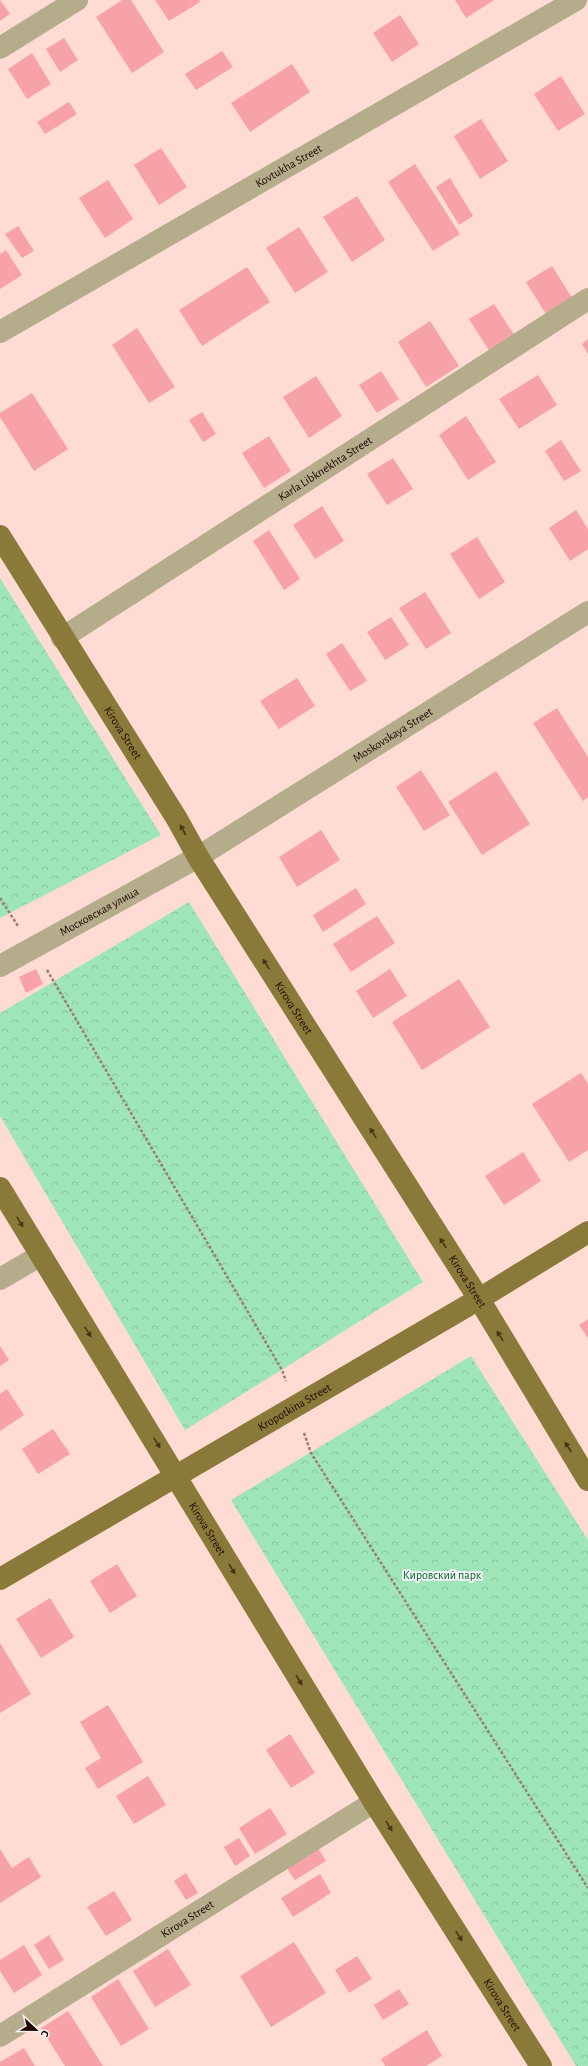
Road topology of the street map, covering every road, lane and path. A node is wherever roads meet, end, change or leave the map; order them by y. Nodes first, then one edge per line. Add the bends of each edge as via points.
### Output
1 (77, 0) edge
2 (576, 0) edge
3 (0, 48) edge
4 (588, 299) edge
5 (0, 332) edge
6 (0, 536) edge
7 (588, 612) edge
8 (62, 638) junction
9 (198, 857) junction
10 (0, 966) edge
11 (53, 981) dead end
12 (0, 1188) edge
13 (588, 1232) edge
14 (41, 1255) junction
15 (0, 1279) edge
16 (479, 1299) junction
17 (282, 1370) dead end
18 (311, 1453) dead end
19 (176, 1475) junction
20 (588, 1480) edge
21 (0, 1579) edge
22 (374, 1802) junction
23 (588, 1888) edge
24 (0, 2036) edge
25 (541, 2066) edge

1 - 3 street
2 - 5 street, Kovtukha Street
4 - 8 street, Karla Libknekhta Street
6 - 8 main road, Kirova Street
7 - 9 street, Moskovskaya Street
9 -> 8 main road, Kirova Street via 177,819
9 - 10 street, Московская улица
16 -> 9 main road, Kirova Street
11 - 17 path
12 -> 14 main road, Kirova Street
13 - 16 main road, Kropotkina Street
14 - 15 street
14 -> 19 main road, Kirova Street
16 - 19 main road, Kropotkina Street
20 -> 16 main road, Kirova Street
18 - 23 path
19 - 21 main road, Kropotkina Street
19 -> 22 main road, Kirova Street
22 - 24 street, Kirova Street
22 -> 25 main road, Kirova Street

